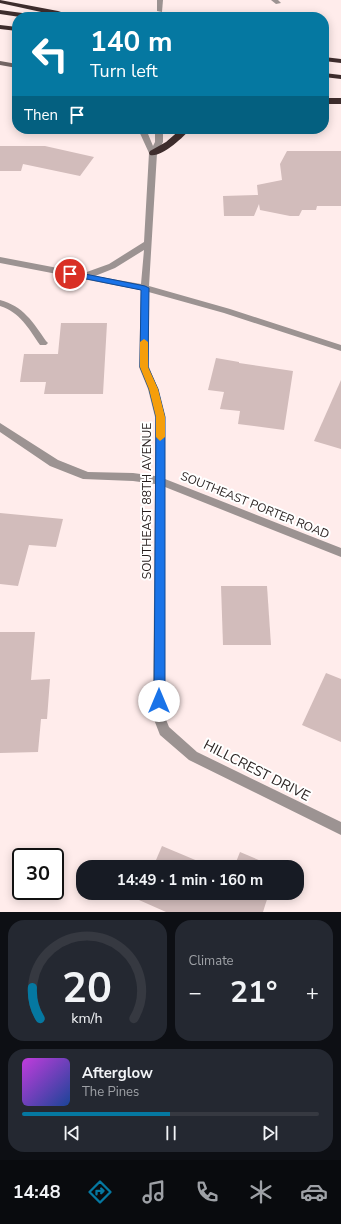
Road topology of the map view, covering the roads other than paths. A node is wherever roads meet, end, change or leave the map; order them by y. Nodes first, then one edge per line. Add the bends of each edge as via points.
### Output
1 (160, 0) edge
2 (0, 1) edge
3 (160, 11) dead end
4 (0, 12) edge
5 (58, 12) edge
6 (12, 14) edge
7 (0, 27) edge
8 (12, 28) edge
9 (329, 60) edge
10 (341, 61) edge
11 (0, 63) edge
12 (12, 65) edge
13 (329, 76) edge
14 (341, 77) edge
15 (329, 101) edge
16 (341, 101) edge
17 (144, 134) edge
18 (159, 134) edge
19 (180, 134) edge
20 (153, 154) junction
21 (148, 243) junction
22 (0, 260) edge
23 (83, 276) junction
24 (145, 288) junction
25 (0, 302) edge
26 (43, 344) dead end
27 (341, 348) edge
28 (0, 427) edge
29 (160, 481) junction
30 (341, 554) edge
31 (164, 731) joint
32 (341, 829) edge

1 - 3 street
2 - 5 highway
4 - 6 highway
7 - 8 highway
9 - 10 highway
11 - 12 main road
13 - 14 highway
15 - 16 highway
17 - 20 street
18 - 20 street via 159,142
19 - 20 highway
20 - 21 street, SOUTHEAST 88TH AVENUE
21 - 23 street via 107,270
21 - 24 street, SOUTHEAST 88TH AVENUE
22 - 23 street
23 - 24 street
24 - 27 street via 227,311
24 - 29 street, SOUTHEAST 88TH AVENUE via 144,367 154,389 160,417
25 - 26 street via 14,307 24,315
28 - 29 street, SOUTHEAST PORTER ROAD via 54,463 88,476 133,477
29 - 30 street, SOUTHEAST PORTER ROAD
29 - 31 street, SOUTHEAST 88TH AVENUE via 159,717
31 - 32 street, HILLCREST DRIVE via 193,756

